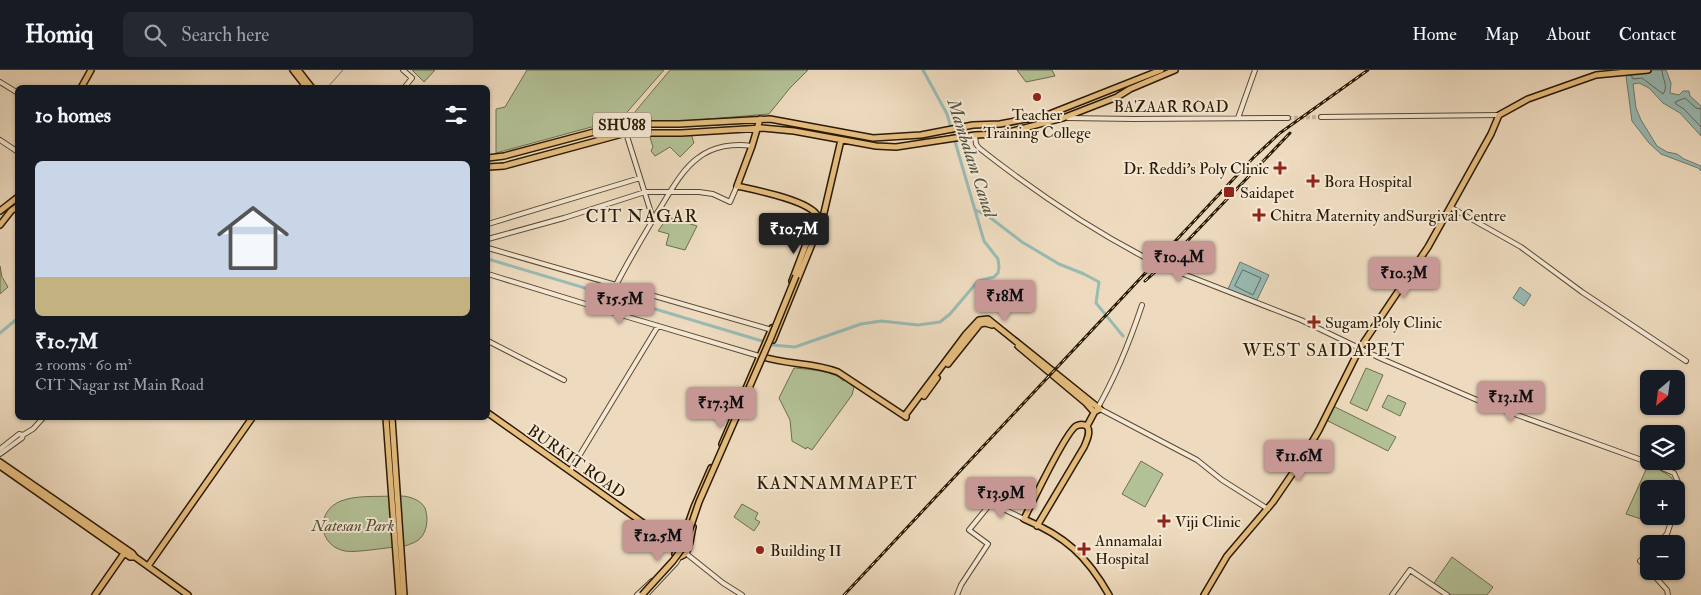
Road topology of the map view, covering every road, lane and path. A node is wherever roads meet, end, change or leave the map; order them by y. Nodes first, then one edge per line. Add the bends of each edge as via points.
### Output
1 (90, 70) edge
2 (293, 70) edge
3 (298, 70) edge
4 (403, 70) edge
5 (1161, 70) edge
6 (1175, 70) edge
7 (1255, 70) edge
8 (1648, 70) edge
9 (0, 82) edge
10 (81, 85) edge
11 (304, 85) edge
12 (310, 85) edge
13 (406, 85) edge
14 (15, 91) edge
15 (1499, 114) junction
16 (1320, 116) tunnel mouth
17 (1063, 118) junction
18 (1238, 118) junction
19 (1288, 118) tunnel mouth
20 (760, 119) junction
21 (1000, 124) junction
22 (758, 128) junction
23 (607, 130) junction
24 (626, 133) junction
25 (1001, 134) junction
26 (921, 135) junction
27 (975, 135) junction
28 (608, 137) junction
29 (0, 140) edge
30 (841, 140) junction
31 (922, 144) junction
32 (752, 146) junction
33 (15, 150) edge
34 (490, 158) edge
35 (490, 167) edge
36 (640, 178) junction
37 (737, 186) junction
38 (645, 192) junction
39 (670, 192) junction
40 (15, 199) edge
41 (1450, 207) junction
42 (15, 208) edge
43 (0, 210) edge
44 (653, 220) junction
45 (490, 223) edge
46 (0, 225) edge
47 (815, 229) junction
48 (490, 238) edge
49 (490, 249) edge
50 (1146, 258) tunnel mouth
51 (1168, 268) tunnel mouth
52 (490, 275) edge
53 (616, 285) junction
54 (1142, 305) dead end
55 (604, 310) junction
56 (658, 326) junction
57 (772, 330) junction
58 (490, 341) edge
59 (1360, 348) junction
60 (762, 357) junction
61 (1686, 361) dead end
62 (564, 380) dead end
63 (1097, 410) junction
64 (490, 414) edge
65 (906, 417) junction
66 (41, 420) edge
67 (251, 420) edge
68 (386, 420) edge
69 (392, 420) edge
70 (1087, 426) junction
71 (23, 435) junction
72 (0, 449) edge
73 (0, 454) edge
74 (0, 462) edge
75 (0, 466) edge
76 (570, 470) junction
77 (1677, 480) edge
78 (1268, 509) junction
79 (1024, 519) junction
80 (1037, 526) junction
81 (685, 539) junction
82 (688, 544) junction
83 (676, 547) junction
84 (126, 551) junction
85 (687, 552) junction
86 (677, 556) junction
87 (676, 563) junction
88 (148, 566) junction
89 (1658, 580) edge
90 (95, 595) edge
91 (188, 595) edge
92 (399, 595) edge
93 (404, 595) edge
94 (637, 595) edge
95 (644, 595) edge
96 (742, 595) edge
97 (958, 595) edge
98 (1109, 595) edge
99 (1204, 595) edge
100 (1392, 595) edge
101 (1447, 595) edge
102 (1668, 595) edge

1 - 10 main road
2 - 11 main road
3 - 12 main road
4 - 13 street via 412,78
5 - 21 main road, SHU88 via 1046,115
6 - 17 main road
7 - 18 street
8 - 15 main road via 1600,74 1528,99
9 - 14 street
15 - 16 street
15 - 41 main road
17 - 18 street, BAZAAR ROAD
17 - 25 main road
18 - 19 street, BAZAAR ROAD
20 - 22 main road
20 - 23 main road, SHU88 via 624,124
20 - 26 main road, SHU88 via 873,138
21 - 25 main road
21 - 26 main road, SHU88 via 963,126
22 - 24 main road, SHU88
22 - 30 main road, SHU88
22 - 32 main road
23 - 28 main road
23 - 34 main road, SHU88
24 - 28 main road, SHU88
24 - 36 street
25 - 27 main road
26 - 31 main road
27 - 31 main road, SHU88
27 - 50 street via 979,148 1017,177 1092,228
28 - 35 main road, SHU88 via 504,166
29 - 33 street
30 - 31 main road, SHU88 via 896,147
30 - 47 main road via 828,199
32 - 37 main road
32 - 39 street via 721,147 708,152 692,163
36 - 38 street
36 - 45 street
37 - 39 street via 730,202 713,194
37 - 47 main road via 787,199 813,211 817,215
38 - 39 street
38 - 44 street
38 - 48 street
39 - 44 street
40 - 43 main road
41 - 59 main road via 1428,247
41 - 61 street via 1521,247
42 - 46 main road
44 - 53 street
47 - 57 main road
47 - 60 main road
47 - 81 main road, bridge
49 - 53 street
51 - 59 street via 1301,320
52 - 55 street
53 - 55 street
53 - 57 street
54 - 63 street via 1132,335
55 - 56 street
56 - 60 street
56 - 76 street
57 - 60 main road
58 - 62 street
59 - 77 street via 1484,403 1650,463 1674,473
59 - 78 main road via 1319,430
60 - 65 main road via 838,372
60 - 81 main road via 694,507
60 - 82 main road via 698,509
63 - 65 main road via 992,325 985,323 978,327
63 - 65 main road via 1017,341 989,320 979,320 929,382
63 - 70 main road
63 - 78 street via 1197,460
64 - 76 main road, BURKIT ROAD
66 - 71 street
67 - 88 main road
68 - 92 main road
69 - 93 main road
70 - 79 main road via 1076,426 1069,434
70 - 80 main road via 1089,438
71 - 72 street via 19,434
71 - 73 street
74 - 84 main road
75 - 84 main road
76 - 83 main road, BURKIT ROAD
78 - 99 main road via 1227,556
79 - 80 main road
79 - 97 street via 991,504 969,530 988,544
80 - 98 main road via 1076,550 1093,568
81 - 82 main road
81 - 83 main road
81 - 95 main road, bridge via 677,557
82 - 85 main road
83 - 86 main road
84 - 88 main road
84 - 90 main road
85 - 86 main road
85 - 96 street via 708,572
86 - 87 street
86 - 94 street
87 - 95 street
87 - 95 main road, bridge
88 - 91 main road
89 - 102 street
100 - 101 street via 1410,570

